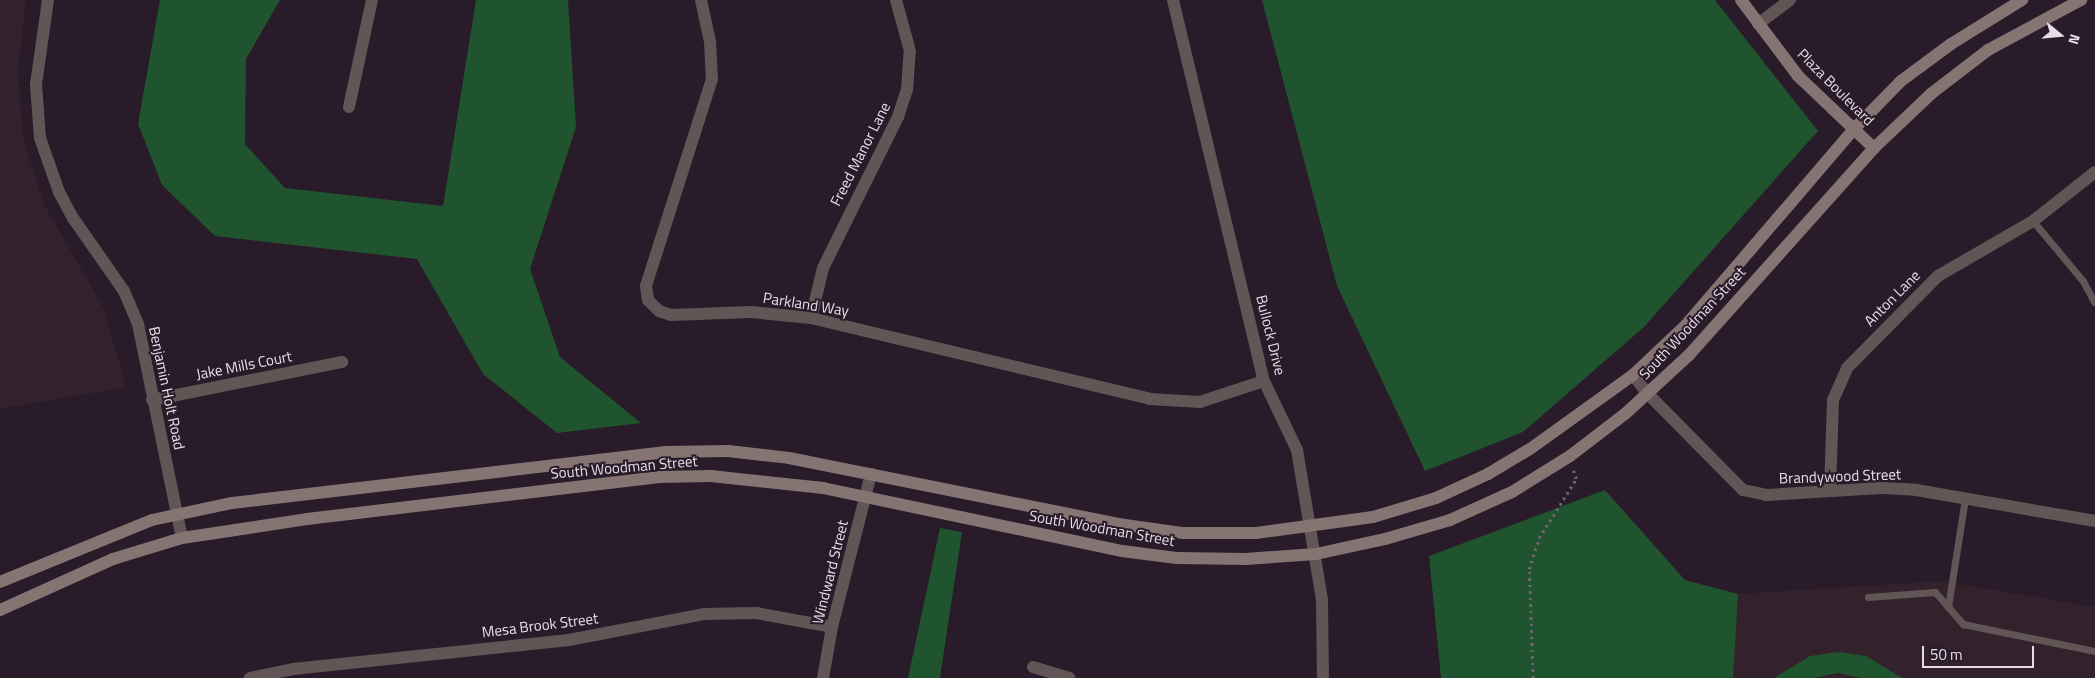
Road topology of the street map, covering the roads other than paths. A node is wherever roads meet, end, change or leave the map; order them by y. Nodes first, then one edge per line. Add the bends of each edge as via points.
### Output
1 (48, 0) edge
2 (372, 0) edge
3 (701, 0) edge
4 (896, 0) edge
5 (1173, 0) edge
6 (1741, 0) edge
7 (1790, 0) edge
8 (2022, 0) edge
9 (2081, 0) edge
10 (1758, 24) junction
11 (348, 107) dead end
12 (1854, 129) junction
13 (1874, 148) junction
14 (2095, 172) edge
15 (2034, 221) junction
16 (2094, 302) dead end
17 (811, 318) junction
18 (342, 362) dead end
19 (1633, 375) junction
20 (1264, 381) junction
21 (1648, 394) junction
22 (152, 400) junction
23 (871, 474) junction
24 (1830, 491) junction
25 (865, 497) junction
26 (1965, 499) junction
27 (177, 514) junction
28 (2095, 522) edge
29 (1312, 526) junction
30 (182, 538) junction
31 (1316, 554) junction
32 (0, 582) edge
33 (1868, 597) dead end
34 (1948, 607) junction
35 (0, 610) edge
36 (832, 627) junction
37 (2095, 651) edge
38 (1033, 666) dead end
39 (250, 678) edge
40 (823, 678) edge
41 (1069, 678) edge
42 (1323, 678) edge

1 - 22 street, Benjamin Holt Road via 36,84 40,138 59,192 73,218 124,291 144,347
2 - 11 street
3 - 17 street, Parkland Way via 710,42 712,79 651,267 646,286 648,300 659,311 671,315 750,312
4 - 17 street, Freed Manor Lane via 910,51 907,90 898,117 823,268
5 - 20 street, Bullock Drive
6 - 10 main road, Plaza Boulevard
7 - 10 street
8 - 12 main road, South Woodman Street via 1951,44 1901,81
9 - 13 main road, South Woodman Street via 1988,50 1932,93
10 - 12 main road, Plaza Boulevard via 1798,76
12 - 13 main road, Plaza Boulevard
12 - 19 main road, South Woodman Street via 1702,307
13 - 21 main road, South Woodman Street via 1689,355
14 - 15 street, Anton Lane
15 - 16 lane via 2083,281
15 - 24 street, Anton Lane via 1938,276 1847,368 1833,400
17 - 20 street, Parkland Way via 1150,399 1200,402
18 - 22 street, Jake Mills Court
19 - 21 street, Brandywood Street
19 - 29 main road, South Woodman Street via 1530,449 1488,474 1436,498 1373,517
20 - 29 street, Bullock Drive via 1297,450
21 - 24 street, Brandywood Street via 1743,490 1766,495
21 - 31 main road, South Woodman Street via 1570,456 1512,492 1450,520
22 - 27 street, Benjamin Holt Road
23 - 25 street, Windward Street
23 - 27 main road, South Woodman Street via 789,458 728,451 666,452 241,502
23 - 29 main road, South Woodman Street via 1118,524 1183,533 1256,533
24 - 26 street, Brandywood Street via 1882,488
25 - 30 main road, South Woodman Street via 767,480 660,477 307,519
25 - 31 main road, South Woodman Street via 1122,551 1177,558 1246,559
25 - 36 street, Windward Street
26 - 28 street, Brandywood Street
26 - 34 lane
27 - 30 street, Benjamin Holt Road
27 - 32 main road, South Woodman Street via 109,536
29 - 31 street, Bullock Drive
30 - 35 main road, South Woodman Street via 113,559
31 - 42 street, Bullock Drive via 1323,614
33 - 34 lane via 1935,592
34 - 37 lane via 1963,624
36 - 39 street, Mesa Brook Street via 756,613 704,614 569,640 293,669
36 - 40 street, Windward Street
38 - 41 street

